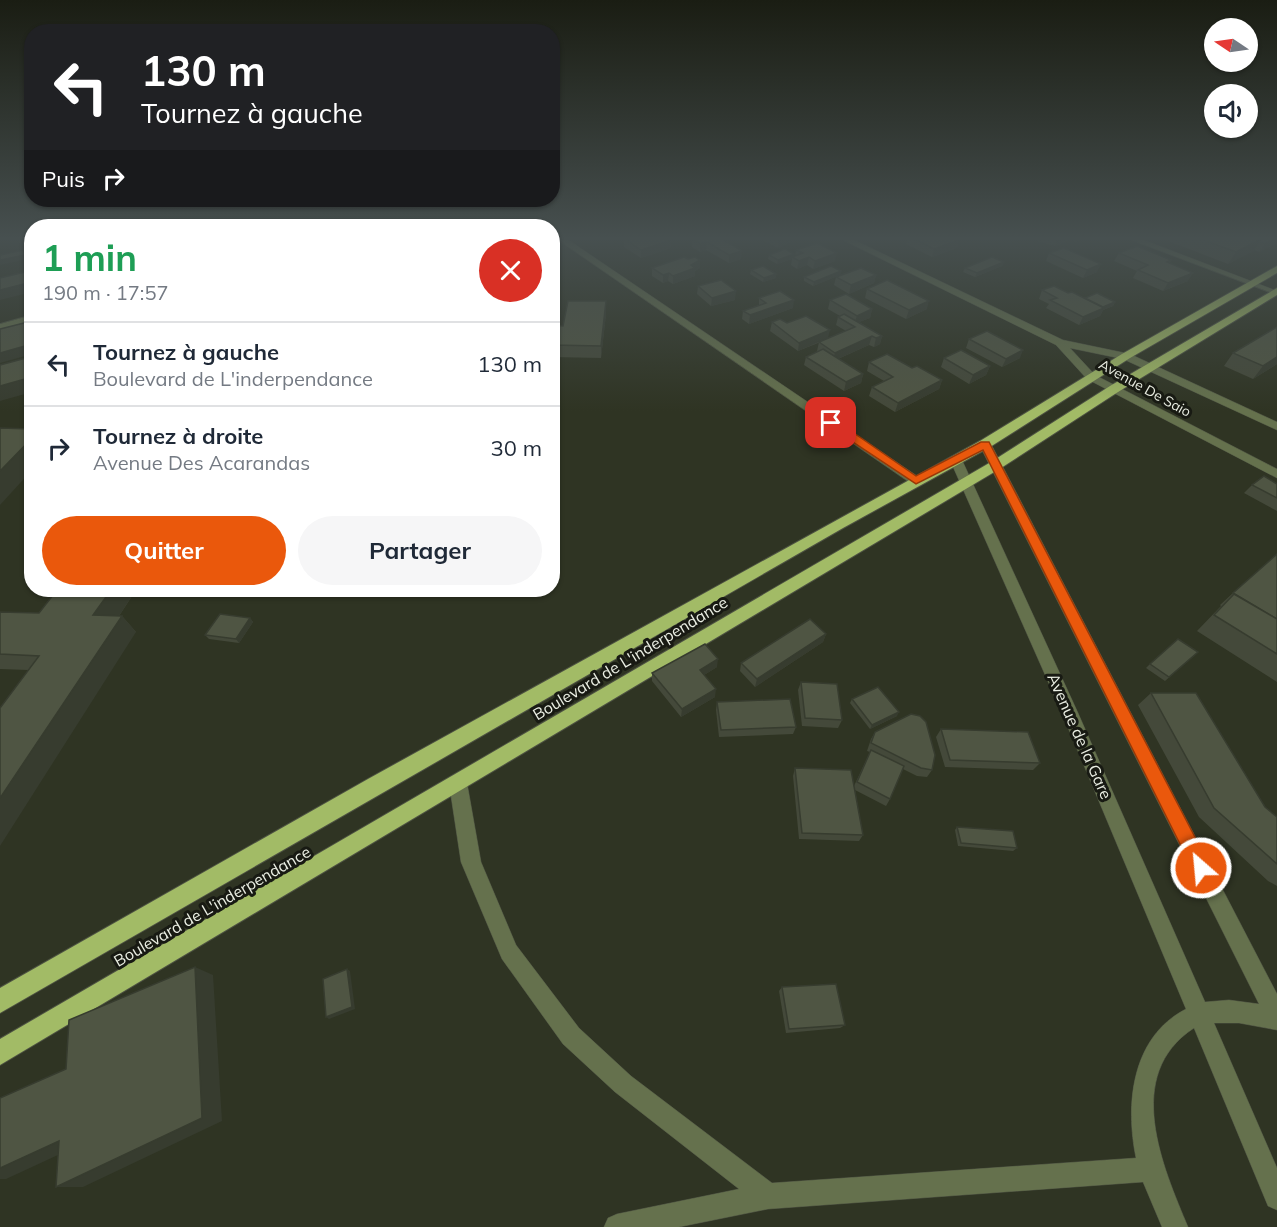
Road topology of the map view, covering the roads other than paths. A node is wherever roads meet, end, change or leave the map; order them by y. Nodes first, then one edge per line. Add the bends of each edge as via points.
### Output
1 (645, 296) edge
2 (963, 296) edge
3 (1230, 296) edge
4 (1269, 296) edge
5 (24, 320) edge
6 (0, 327) edge
7 (1060, 343) junction
8 (1126, 356) junction
9 (1150, 367) junction
10 (1091, 377) junction
11 (1114, 389) junction
12 (1277, 426) edge
13 (985, 444) junction
14 (956, 460) junction
15 (996, 465) junction
16 (1277, 474) edge
17 (916, 481) junction
18 (967, 482) junction
19 (458, 783) junction
20 (0, 1001) edge
21 (1200, 1014) junction
22 (1277, 1018) edge
23 (0, 1053) edge
24 (1150, 1169) junction
25 (768, 1196) junction
26 (1277, 1197) edge
27 (617, 1227) edge
28 (1175, 1227) edge

1 - 17 street
2 - 7 street, Avenue De Saio
3 - 8 highway, Boulevard de L'inderpendance
4 - 9 highway, Boulevard de L'inderpendance
5 - 6 street
7 - 8 street
7 - 10 street, Avenue De Saio
8 - 9 street
8 - 10 highway, Boulevard de L'inderpendance
9 - 11 highway, Boulevard de L'inderpendance
9 - 12 street
10 - 11 street, Avenue De Saio
10 - 13 highway, Boulevard de L'inderpendance
11 - 15 highway, Boulevard de L'inderpendance
11 - 16 street, Avenue De Saio
13 - 14 highway, Boulevard de L'inderpendance
13 - 15 street
14 - 17 highway, Boulevard de L'inderpendance
14 - 18 street, Avenue de la Gare
15 - 18 highway, Boulevard de L'inderpendance
15 - 22 street
17 - 20 highway, Boulevard de L'inderpendance
18 - 19 highway, Boulevard de L'inderpendance
18 - 21 street, Avenue de la Gare
19 - 23 highway, Boulevard de L'inderpendance
19 - 25 street via 471,862 509,952 564,1027 623,1084
21 - 22 street via 1237,1011
21 - 24 street via 1168,1033 1148,1066 1141,1112
21 - 26 street, Avenue de la Gare
24 - 25 street
24 - 28 street
25 - 27 street

